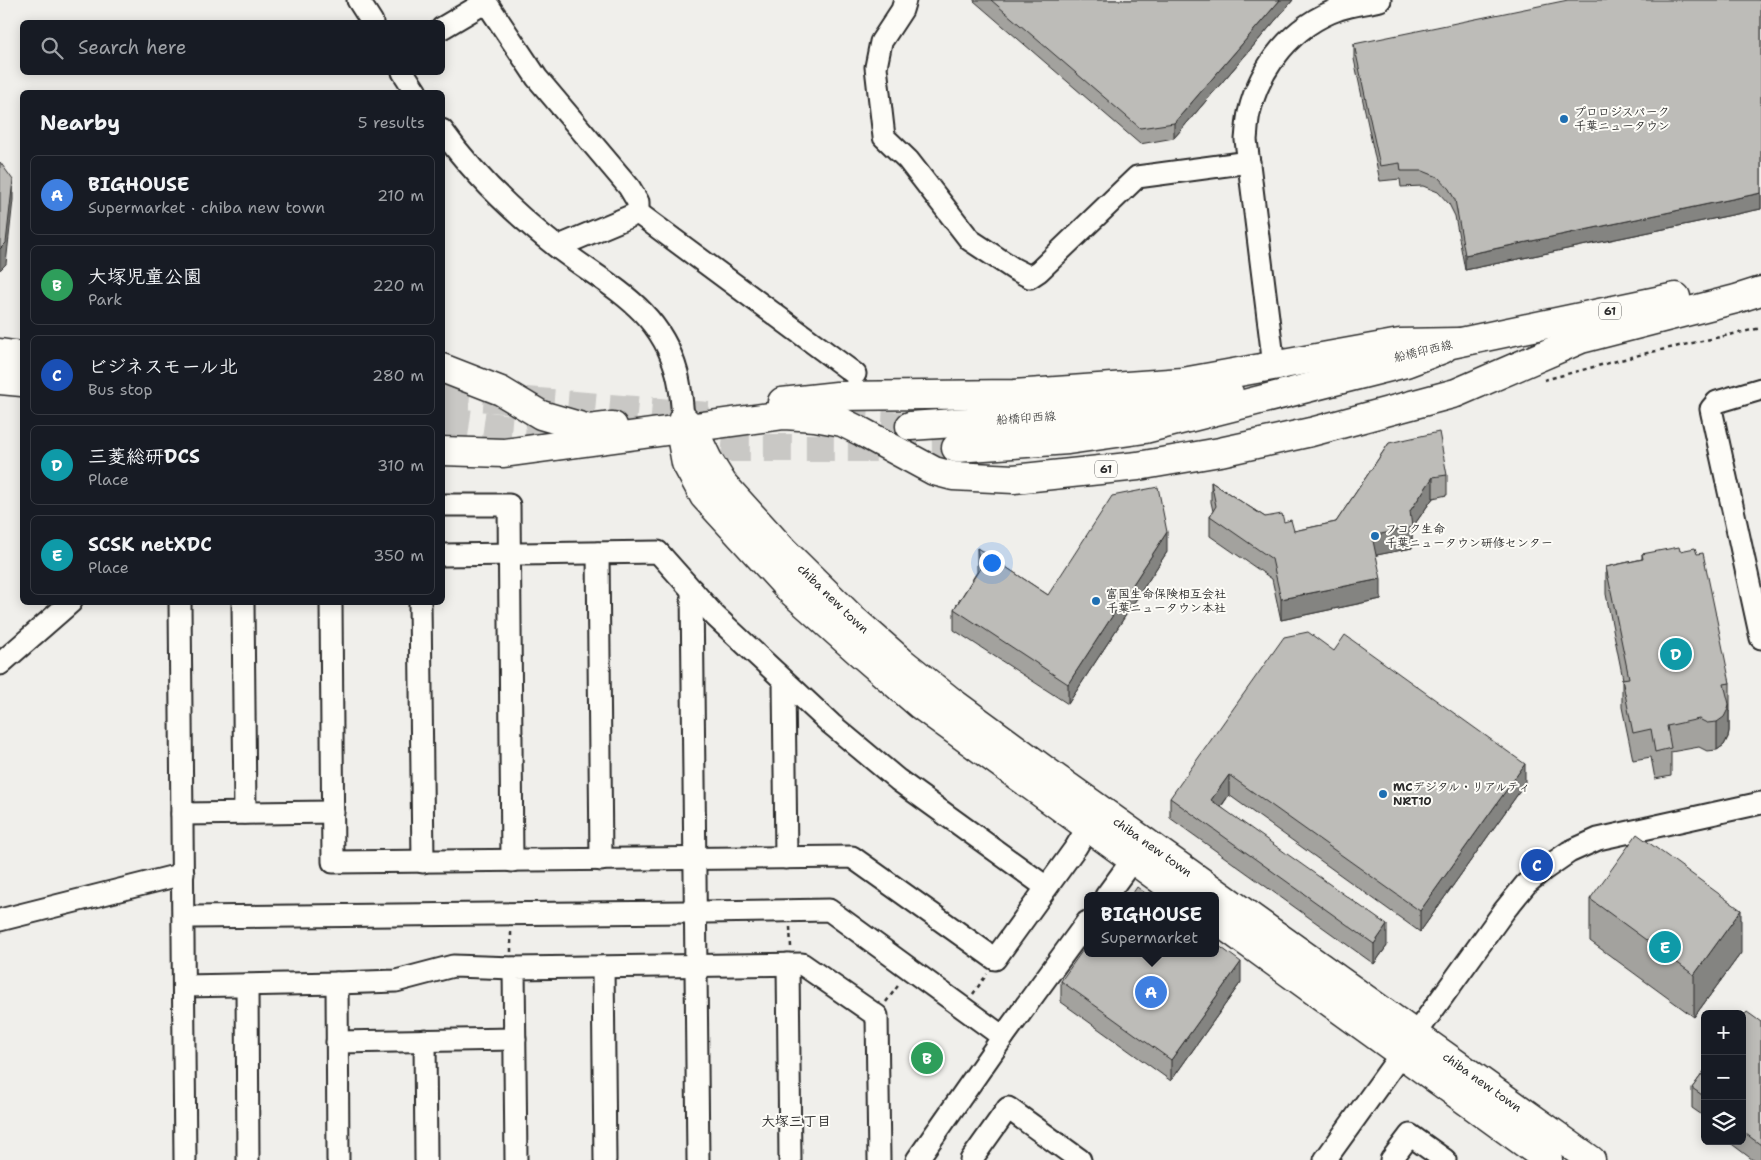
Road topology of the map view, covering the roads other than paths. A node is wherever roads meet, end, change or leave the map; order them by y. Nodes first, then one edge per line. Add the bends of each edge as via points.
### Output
1 (358, 0) edge
2 (905, 0) edge
3 (1380, 0) edge
4 (486, 1) edge
5 (371, 20) edge
6 (445, 26) edge
7 (405, 75) edge
8 (415, 90) edge
9 (445, 134) edge
10 (1249, 162) junction
11 (638, 213) junction
12 (558, 247) junction
13 (1761, 280) edge
14 (1761, 291) edge
15 (1458, 342) junction
16 (0, 344) edge
17 (20, 345) edge
18 (0, 354) edge
19 (1274, 366) junction
20 (445, 369) edge
21 (855, 374) dead end
22 (17, 376) edge
23 (1761, 389) edge
24 (685, 426) junction
25 (910, 426) tunnel mouth
26 (956, 448) tunnel mouth
27 (445, 451) edge
28 (445, 505) edge
29 (598, 553) junction
30 (509, 554) junction
31 (445, 555) edge
32 (692, 590) junction
33 (68, 605) edge
34 (180, 605) edge
35 (243, 605) edge
36 (331, 605) edge
37 (420, 605) edge
38 (1761, 638) edge
39 (0, 664) edge
40 (784, 681) junction
41 (1761, 803) edge
42 (332, 812) junction
43 (245, 813) junction
44 (182, 814) junction
45 (1097, 824) junction
46 (786, 858) junction
47 (695, 859) junction
48 (601, 860) junction
49 (512, 861) junction
50 (423, 862) junction
51 (1125, 870) dead end
52 (183, 874) junction
53 (1046, 887) junction
54 (1109, 892) edge
55 (1178, 892) edge
56 (1193, 892) edge
57 (1219, 910) edge
58 (191, 917) dead end
59 (0, 920) edge
60 (1219, 922) edge
61 (1084, 926) edge
62 (789, 964) junction
63 (696, 966) junction
64 (603, 967) junction
65 (514, 968) junction
66 (337, 983) junction
67 (246, 985) junction
68 (184, 986) junction
69 (1003, 1036) junction
70 (515, 1039) junction
71 (425, 1040) junction
72 (337, 1042) junction
73 (1408, 1044) junction
74 (185, 1160) edge
75 (248, 1160) edge
76 (338, 1160) edge
77 (426, 1160) edge
78 (516, 1160) edge
79 (605, 1160) edge
80 (698, 1160) edge
81 (790, 1160) edge
82 (879, 1160) edge
83 (917, 1160) edge
84 (971, 1160) edge
85 (1080, 1160) edge
86 (1325, 1160) edge
87 (1391, 1160) edge
88 (1445, 1160) edge
89 (1548, 1160) edge
90 (1591, 1160) edge

1 - 5 street
2 - 10 street via 881,42 876,67 884,136 908,160 970,240 1014,270 1030,277 1039,271 1137,176
3 - 10 street via 1338,10 1303,27 1278,51 1259,83 1249,114 1246,140
4 - 6 street
4 - 11 street via 537,78 629,187 638,202
7 - 8 street
9 - 12 street via 514,210
10 - 19 street
11 - 12 street
11 - 21 street
12 - 24 street via 633,301 660,334 678,374
13 - 15 main road, 61
14 - 24 main road, 61 via 1581,339 1456,393 1311,432 1138,466 1014,479 954,476 934,471 842,422 784,415
15 - 19 main road, 61 via 1400,343
15 - 25 main road, 船橋印西線 / 61 via 1294,381 1161,405
15 - 26 main road, 船橋印西線 / 61 via 1406,364 1145,429 1059,441
16 - 17 main road
18 - 22 main road
19 - 24 main road, 61 via 1183,382 1081,390 837,396 752,406
20 - 24 main road via 502,391 541,415 589,428
23 - 38 street via 1717,402 1711,408
24 - 27 main road, 61 via 504,453
24 - 45 main road, chiba new town via 723,484 853,620
28 - 30 street via 509,504
29 - 30 street
29 - 32 street via 658,552
29 - 48 street
30 - 31 street
30 - 49 street
32 - 40 street
32 - 47 street
33 - 39 street
34 - 44 street
35 - 43 street
36 - 42 street
37 - 50 street
40 - 46 street
40 - 53 street via 898,780
41 - 73 street via 1598,839 1569,852 1526,884
42 - 43 street
42 - 50 street via 333,862
43 - 44 street
44 - 52 street
45 - 53 street
45 - 55 main road, chiba new town
45 - 56 main road, chiba new town
46 - 47 street
46 - 53 street via 852,857 995,959
47 - 48 street
47 - 63 street
48 - 49 street
49 - 50 street
51 - 54 street
52 - 59 street
52 - 68 street
57 - 73 main road, chiba new town
58 - 69 street via 828,910
60 - 73 main road, chiba new town
61 - 69 street
62 - 63 street
62 - 81 street
62 - 82 street via 802,964 877,1016
63 - 64 street
63 - 80 street
64 - 65 street
64 - 79 street
65 - 66 street via 454,966 396,981
65 - 70 street
66 - 67 street
66 - 72 street
67 - 68 street
67 - 75 street
68 - 74 street
69 - 83 street
70 - 71 street
70 - 78 street
71 - 72 street
71 - 77 street
72 - 76 street
73 - 86 street
73 - 89 main road, chiba new town
73 - 90 main road, chiba new town
84 - 85 street via 1008,1108
87 - 88 street via 1410,1135

